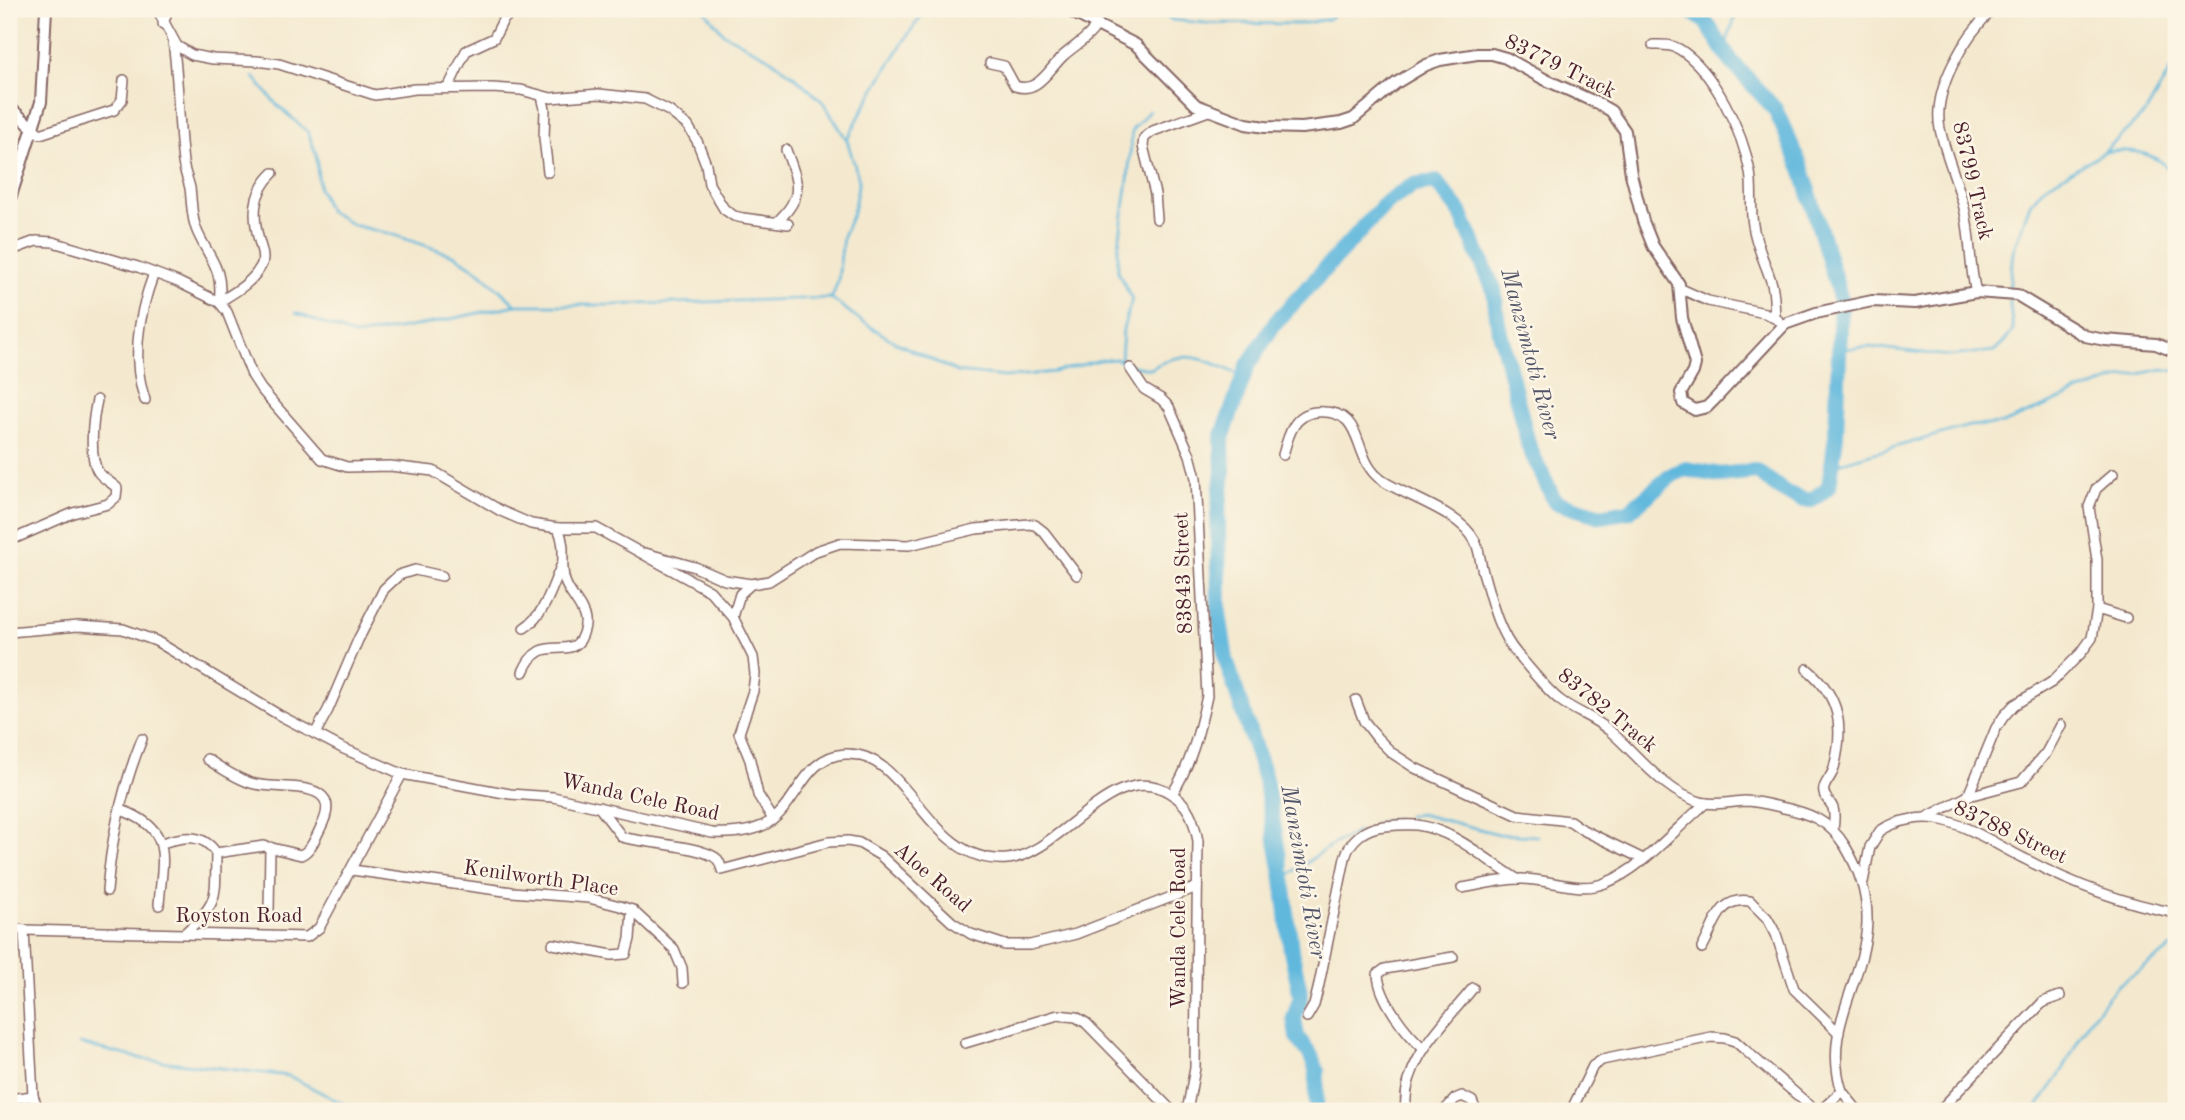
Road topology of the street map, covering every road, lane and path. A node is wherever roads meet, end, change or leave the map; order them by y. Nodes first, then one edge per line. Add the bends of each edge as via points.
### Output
1 (46, 9) edge
2 (157, 9) edge
3 (168, 9) edge
4 (516, 9) edge
5 (1066, 9) edge
6 (1993, 9) edge
7 (163, 24) junction
8 (1096, 26) junction
9 (173, 41) junction
10 (1653, 45) dead end
11 (990, 63) dead end
12 (124, 80) dead end
13 (448, 88) junction
14 (542, 96) junction
15 (9, 107) edge
16 (1211, 110) junction
17 (36, 131) junction
18 (786, 150) dead end
19 (548, 172) dead end
20 (273, 173) dead end
21 (9, 202) edge
22 (1157, 219) dead end
23 (778, 221) junction
24 (788, 224) dead end
25 (10, 249) edge
26 (153, 273) junction
27 (1679, 288) junction
28 (1976, 292) junction
29 (219, 302) junction
30 (1780, 321) junction
31 (2176, 352) edge
32 (1130, 368) dead end
33 (97, 400) dead end
34 (145, 400) dead end
35 (1283, 455) dead end
36 (2112, 474) dead end
37 (558, 528) junction
38 (9, 541) edge
39 (639, 551) junction
40 (564, 559) junction
41 (1077, 575) dead end
42 (442, 576) dead end
43 (751, 584) junction
44 (2097, 609) junction
45 (733, 617) junction
46 (2126, 618) dead end
47 (524, 628) dead end
48 (9, 632) edge
49 (1807, 669) dead end
50 (523, 672) dead end
51 (1356, 700) dead end
52 (2061, 725) dead end
53 (315, 734) junction
54 (142, 739) dead end
55 (207, 759) dead end
56 (402, 774) junction
57 (1172, 794) junction
58 (1968, 796) junction
59 (1706, 803) junction
60 (599, 807) junction
61 (121, 810) junction
62 (1926, 818) junction
63 (773, 819) junction
64 (1833, 830) junction
65 (162, 843) junction
66 (270, 847) junction
67 (216, 853) junction
68 (1643, 859) junction
69 (352, 870) junction
70 (1517, 879) junction
71 (1863, 883) junction
72 (1197, 887) junction
73 (1462, 888) dead end
74 (107, 891) dead end
75 (159, 905) dead end
76 (632, 910) junction
77 (268, 911) dead end
78 (2176, 913) edge
79 (9, 928) edge
80 (24, 930) junction
81 (185, 933) junction
82 (553, 944) dead end
83 (1702, 948) dead end
84 (1453, 957) dead end
85 (682, 983) dead end
86 (1473, 988) dead end
87 (2060, 996) dead end
88 (1307, 1017) dead end
89 (1839, 1033) junction
90 (965, 1043) dead end
91 (1424, 1049) junction
92 (1842, 1091) junction
93 (33, 1096) junction
94 (9, 1098) edge
95 (39, 1111) edge
96 (1172, 1111) edge
97 (1184, 1111) edge
98 (1406, 1111) edge
99 (1444, 1111) edge
100 (1476, 1111) edge
101 (1571, 1111) edge
102 (1818, 1111) edge
103 (1858, 1111) edge
104 (1939, 1111) edge

1 - 17 street
2 - 7 street
3 - 7 street
4 - 13 street via 503,20 494,38 466,51
5 - 8 street, 83779 Track
6 - 28 street, 83799 Track via 1958,55 1938,112 1967,222
7 - 9 street
8 - 11 street via 1033,86 1015,86 1004,66
8 - 16 street, 83779 Track via 1136,45 1185,96
9 - 13 street via 183,51 200,57 279,64 375,95
9 - 29 street via 191,207 197,231 220,277
10 - 30 street via 1677,48 1692,59 1734,123 1750,173 1752,223
12 - 17 street via 122,100 114,110
13 - 14 street via 511,89
14 - 19 street
14 - 23 street via 560,99 599,94 656,103 680,118 693,134 709,184 724,209 743,218
15 - 17 street
16 - 22 street via 1144,138
16 - 27 street, 83779 Track via 1265,127 1341,124 1426,65 1477,54 1506,58 1597,103 1618,119 1625,131 1643,221
17 - 21 street
18 - 23 street via 797,195
20 - 29 street via 260,188 254,209 261,266 239,290
23 - 24 street
25 - 26 street via 36,241 53,242
26 - 29 street
26 - 34 street via 141,310 138,372
27 - 30 street
27 - 30 street, 83779 Track via 1695,364 1681,393 1684,403 1695,410 1714,400
28 - 30 street, 83779 Track via 1915,303 1872,301
28 - 31 street, 83779 Track via 2017,295 2085,336 2156,344
29 - 37 street via 261,389 322,459 347,467 433,471 510,516
32 - 57 street, 83843 Street via 1144,389 1169,407 1191,455 1196,478 1207,695 1187,763
33 - 38 street via 93,457 99,473 117,488 116,497
35 - 59 street, 83782 Track via 1302,416 1328,412 1346,419 1373,472 1452,518 1474,540 1504,636 1556,697 1609,730 1673,788
36 - 44 street via 2096,489 2089,507 2097,560
37 - 39 street via 596,528
37 - 40 street
39 - 43 street via 724,580
39 - 45 street via 710,592
40 - 47 street via 540,613
40 - 50 street via 564,580 585,619 582,636 569,649 539,652
41 - 43 street via 1044,532 1029,524 976,529 909,545 840,543 816,551 769,582
42 - 53 street via 415,570 399,575 384,589
43 - 45 street via 740,594
44 - 46 street
44 - 58 street via 2092,638 2081,653 2052,682 2004,716
45 - 63 street via 750,650 755,674 740,739 758,795
48 - 53 street, Wanda Cele Road via 104,626 140,634
49 - 64 street via 1826,687 1839,723 1834,767 1824,790 1833,808
51 - 68 street via 1377,738 1415,768 1517,815 1570,821
52 - 58 street via 2046,754 2021,782
53 - 56 street, Wanda Cele Road
54 - 61 street
55 - 66 street via 249,782 321,794 327,813 307,852 301,855
56 - 60 street, Wanda Cele Road
56 - 69 street, Royston Road
57 - 63 street via 1145,786 1110,794 1040,847 1023,857 1004,860 965,849 929,820 879,763 844,754 826,758 811,770
57 - 72 street, Wanda Cele Road via 1187,807 1195,825
58 - 62 street
59 - 64 street, 83782 Track via 1759,802 1810,813
59 - 68 street
60 - 63 street, Wanda Cele Road via 728,834
60 - 72 street, Aloe Road via 622,837 706,854 719,861 722,870 828,842 859,843 881,856 952,922 1005,945 1030,946 1066,937
61 - 65 street via 150,825
61 - 74 street
62 - 71 street, 83788 Street via 1880,831 1870,847
62 - 78 street, 83788 Street via 1958,825 2104,895
64 - 71 street, 83782 Track
65 - 67 street via 191,837 208,842
65 - 75 street
66 - 67 street
66 - 77 street
67 - 81 street via 213,905
68 - 70 street via 1622,875 1593,887
69 - 76 street, Kenilworth Place via 589,898
69 - 81 street, Royston Road via 319,928 307,937
70 - 73 street
70 - 88 street via 1457,840 1417,825 1376,827 1356,837 1345,858 1318,989
71 - 89 street, 83782 Track via 1868,922 1864,952
72 - 97 street, Wanda Cele Road via 1195,1068
76 - 82 street via 626,954 612,956
76 - 85 street, Kenilworth Place via 674,949
79 - 80 street, Royston Road
80 - 81 street, Royston Road
80 - 93 street
83 - 89 street via 1723,907 1750,901 1776,934 1794,989
84 - 91 street via 1378,974 1397,1018
86 - 91 street
87 - 104 street via 2043,1002
89 - 92 street, 83782 Track via 1837,1071
90 - 96 street via 1058,1015 1076,1017
91 - 98 street via 1412,1068
92 - 102 street
92 - 103 street
93 - 94 street
93 - 95 street
99 - 100 street via 1462,1097 1472,1101
101 - 102 street via 1593,1066 1602,1060 1712,1037 1735,1041

